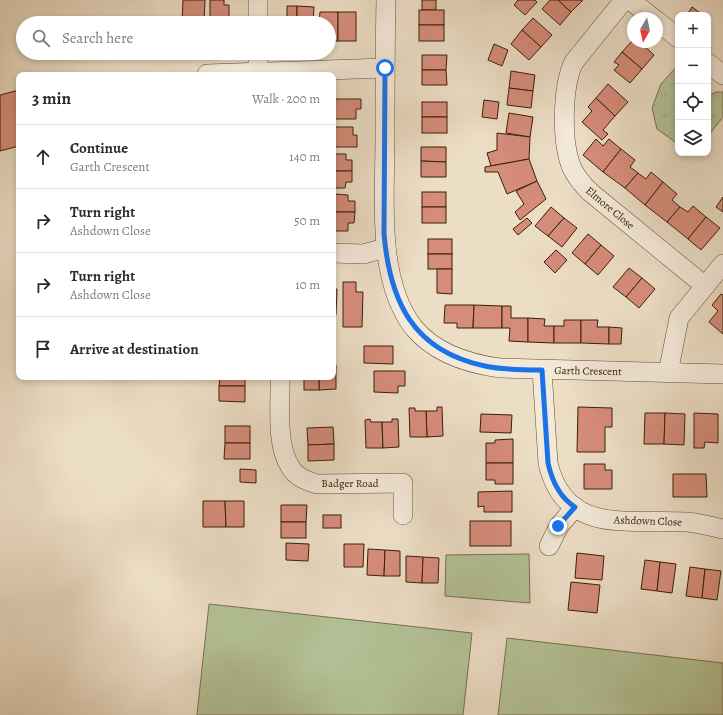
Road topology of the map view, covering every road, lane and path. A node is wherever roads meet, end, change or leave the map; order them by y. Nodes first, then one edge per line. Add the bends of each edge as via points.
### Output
1 (258, 0) edge
2 (386, 0) edge
3 (624, 0) edge
4 (630, 0) edge
5 (645, 12) edge
6 (258, 16) edge
7 (663, 27) edge
8 (675, 36) edge
9 (258, 60) edge
10 (385, 68) junction
11 (258, 72) edge
12 (283, 72) edge
13 (386, 248) junction
14 (336, 253) edge
15 (723, 264) edge
16 (704, 286) junction
17 (542, 370) junction
18 (668, 373) junction
19 (723, 374) edge
20 (280, 380) edge
21 (575, 507) junction
22 (403, 515) dead end
23 (723, 529) edge
24 (550, 546) dead end

1 - 6 street
2 - 10 street, Garth Crescent
3 - 16 street, Elmore Close via 571,69 564,122 567,154 578,179 590,192
4 - 5 street
7 - 8 street
9 - 11 street
10 - 12 street
10 - 13 street, Garth Crescent
13 - 14 street via 363,254
13 - 17 street, Garth Crescent via 391,276 404,312 414,328 426,339 453,355 484,366
15 - 16 street
16 - 18 street via 679,318
17 - 18 street, Garth Crescent
17 - 21 street, Ashdown Close via 551,476 566,502
18 - 19 street, Garth Crescent
20 - 22 street, Badger Road via 282,448 291,468 306,480 317,484 403,483
21 - 23 street, Ashdown Close via 596,517 610,520 686,522
21 - 24 street via 558,526

